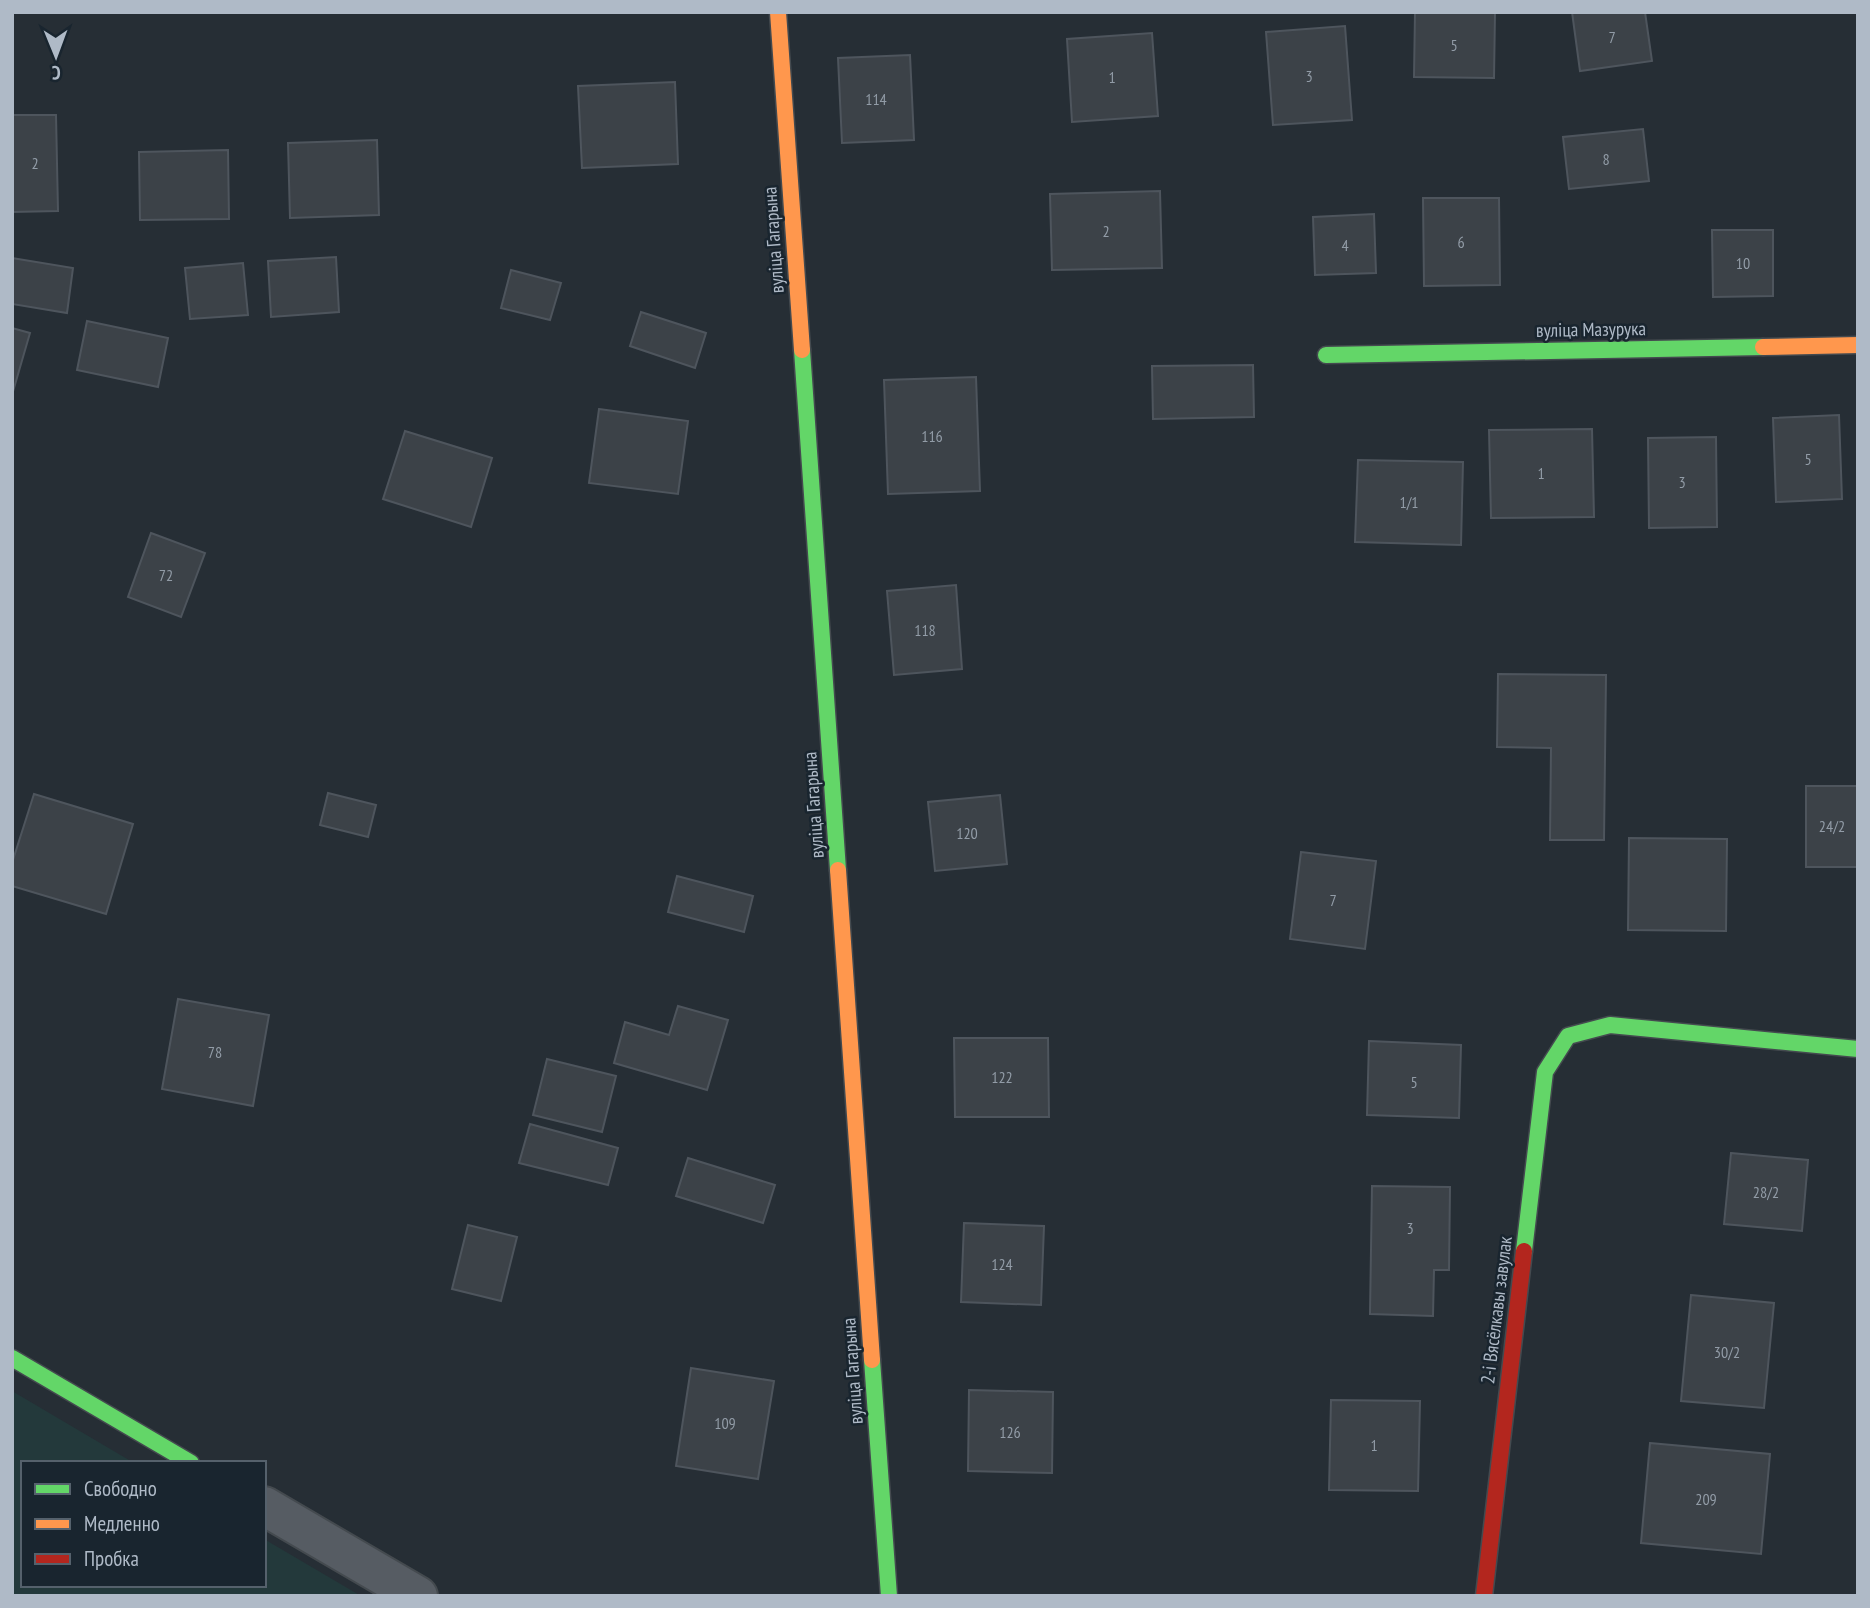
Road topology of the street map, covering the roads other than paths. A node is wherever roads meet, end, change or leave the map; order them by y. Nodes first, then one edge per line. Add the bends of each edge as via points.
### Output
1 (778, 12) edge
2 (1858, 345) edge
3 (1326, 355) dead end
4 (1858, 1049) edge
5 (12, 1358) edge
6 (188, 1461) edge
7 (266, 1507) edge
8 (418, 1596) edge
9 (889, 1596) edge
10 (1484, 1596) edge

1 - 9 street, вуліца Гагарына
2 - 3 street, вуліца Мазурука
4 - 10 street, 2-і Вясёлкавы завулак via 1610,1025 1568,1036 1545,1072
5 - 6 street
7 - 8 street

